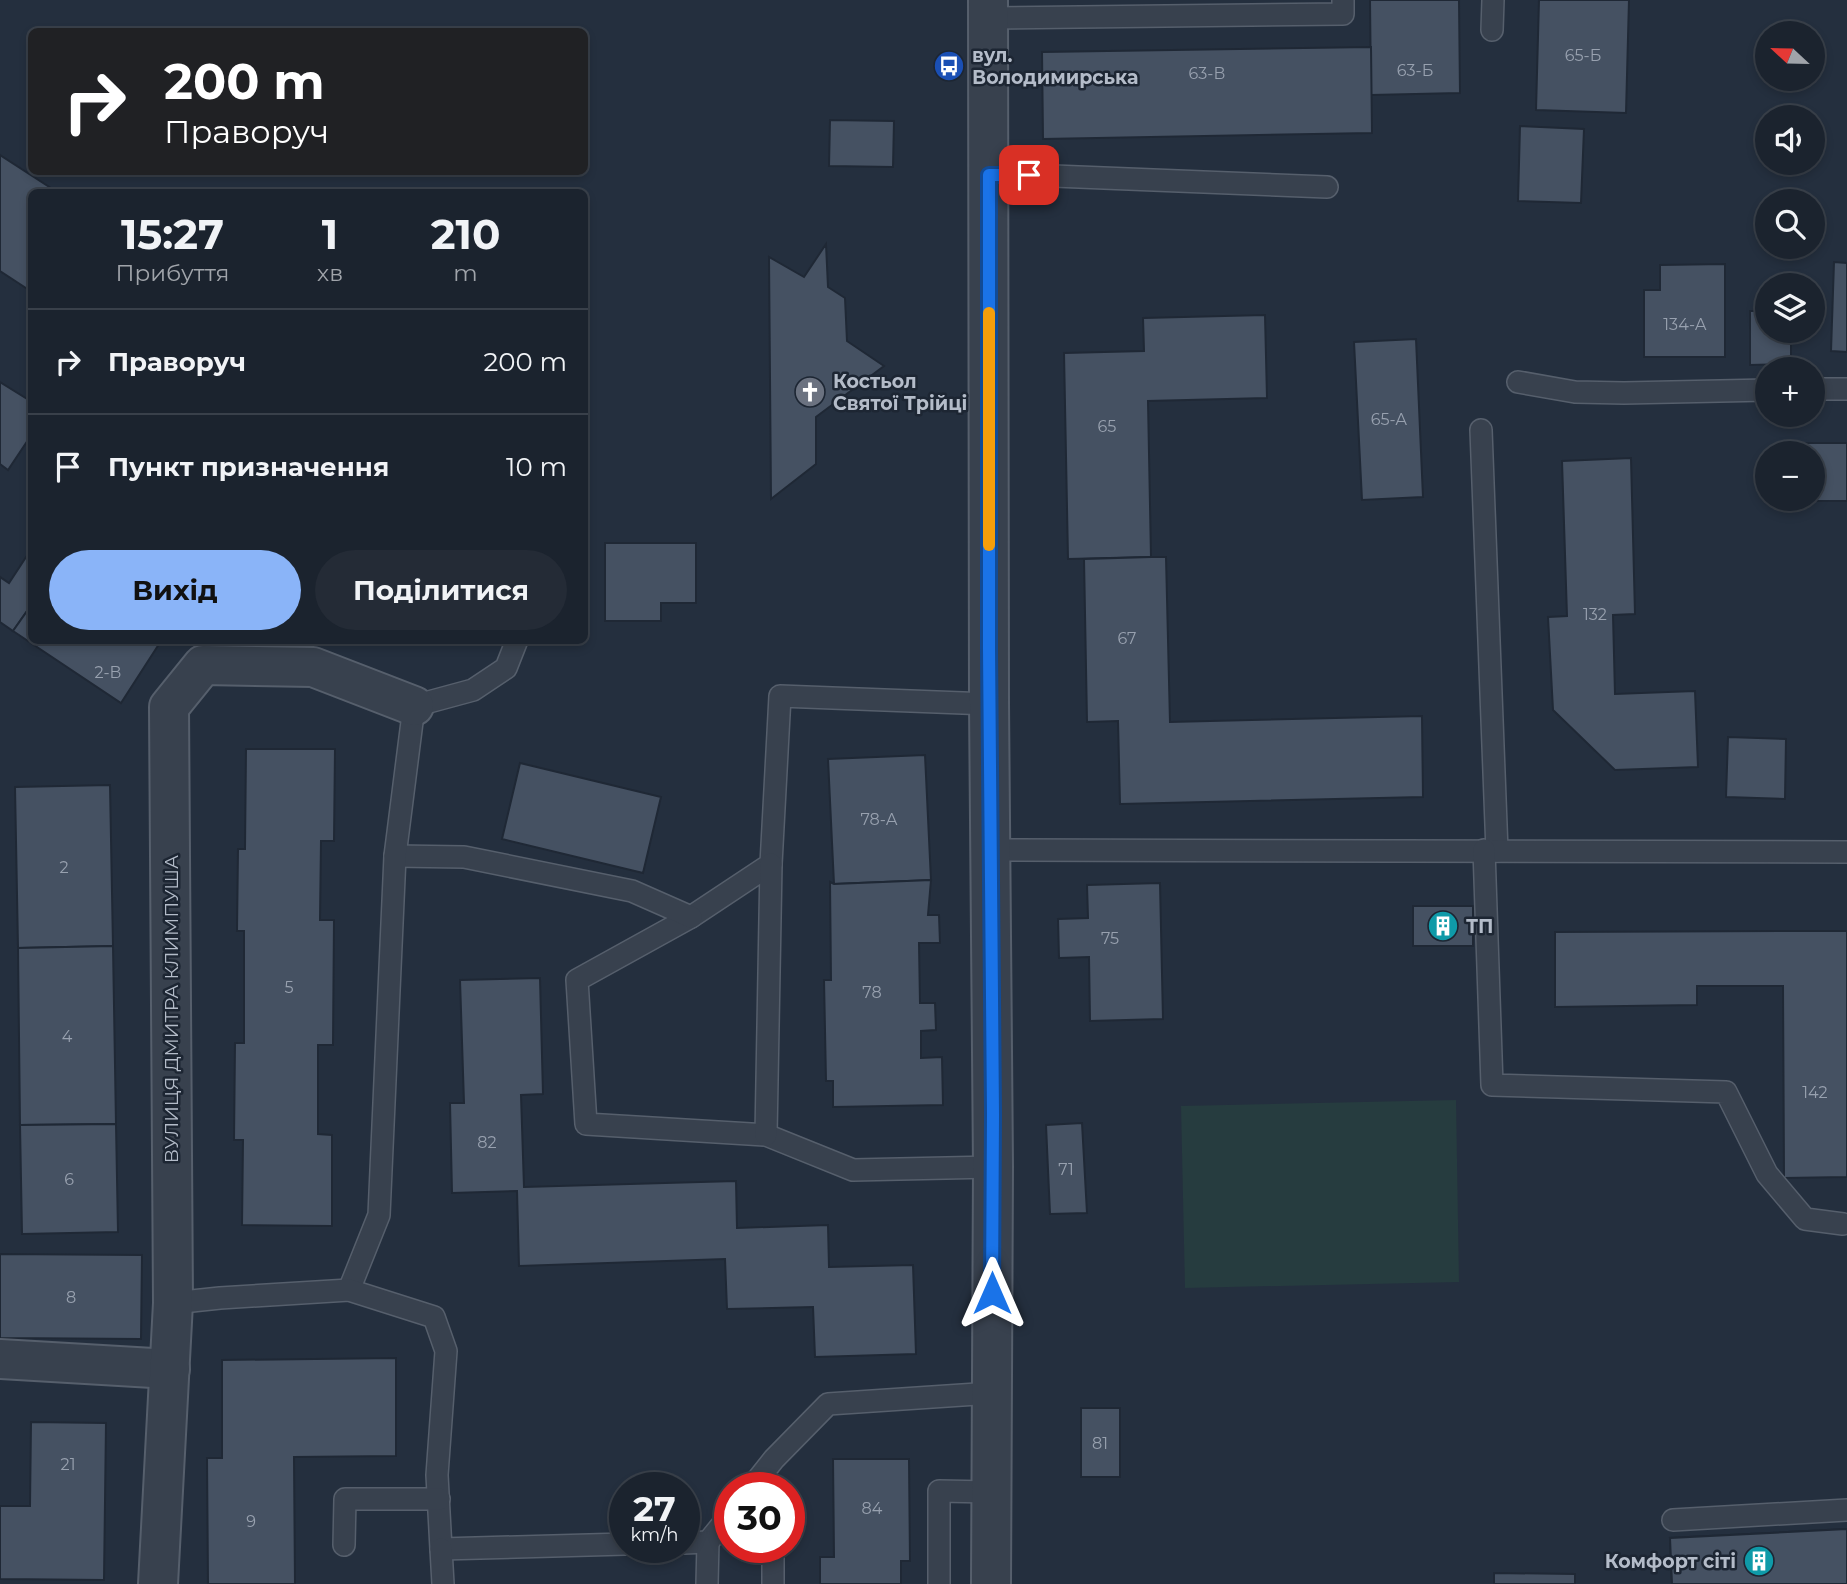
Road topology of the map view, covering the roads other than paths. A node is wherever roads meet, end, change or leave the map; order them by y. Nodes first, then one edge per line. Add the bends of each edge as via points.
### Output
1 (1343, 0) edge
2 (1493, 0) edge
3 (988, 9) edge
4 (1492, 30) dead end
5 (989, 175) junction
6 (1326, 187) dead end
7 (1518, 382) dead end
8 (1825, 389) edge
9 (1847, 389) edge
10 (1755, 390) edge
11 (1481, 430) dead end
12 (515, 644) edge
13 (989, 704) junction
14 (414, 706) junction
15 (991, 850) junction
16 (1491, 850) junction
17 (1847, 852) edge
18 (395, 856) junction
19 (771, 864) junction
20 (691, 916) junction
21 (766, 1135) junction
22 (993, 1167) junction
23 (1843, 1224) dead end
24 (349, 1290) junction
25 (173, 1303) junction
26 (0, 1359) edge
27 (170, 1369) junction
28 (992, 1393) junction
29 (774, 1459) junction
30 (764, 1472) edge
31 (774, 1472) edge
32 (991, 1492) junction
33 (439, 1499) junction
34 (1847, 1510) edge
35 (1673, 1520) dead end
36 (714, 1535) edge
37 (700, 1542) edge
38 (708, 1542) junction
39 (609, 1544) edge
40 (344, 1545) dead end
41 (441, 1549) junction
42 (774, 1563) edge
43 (158, 1584) edge
44 (443, 1584) edge
45 (707, 1584) edge
46 (773, 1584) edge
47 (939, 1584) edge
48 (991, 1584) edge

1 - 3 lane via 1343,14
2 - 4 lane
3 - 5 street
5 - 6 lane
5 - 13 street
7 - 10 lane via 1575,392
8 - 9 lane
11 - 16 lane
12 - 14 lane via 506,668 473,690
13 - 15 street
13 - 19 lane via 780,696
14 - 18 lane
14 - 25 street, ВУЛИЦЯ ДМИТРА КЛИМПУША via 313,667 203,665 169,708
15 - 16 lane
15 - 22 street
16 - 17 lane
16 - 23 lane via 1492,1085 1726,1092 1768,1174 1805,1219
18 - 20 lane via 464,857 632,891
18 - 24 lane via 379,1215
19 - 20 lane
19 - 21 lane
20 - 21 lane via 577,980 586,1124
21 - 22 lane via 853,1170
22 - 28 street
24 - 25 lane
24 - 33 lane via 434,1317 446,1351
25 - 27 street, ВУЛИЦЯ ДМИТРА КЛИМПУША
26 - 27 street
27 - 43 street, ВУЛИЦЯ ДМИТРА КЛИМПУША
28 - 29 lane via 828,1404
28 - 32 street
29 - 30 lane
29 - 31 lane
32 - 47 lane via 939,1491
32 - 48 street
33 - 40 lane via 345,1499
33 - 41 lane
34 - 35 lane
36 - 38 lane
37 - 38 lane
38 - 45 lane
39 - 41 lane
41 - 44 lane
42 - 46 lane

